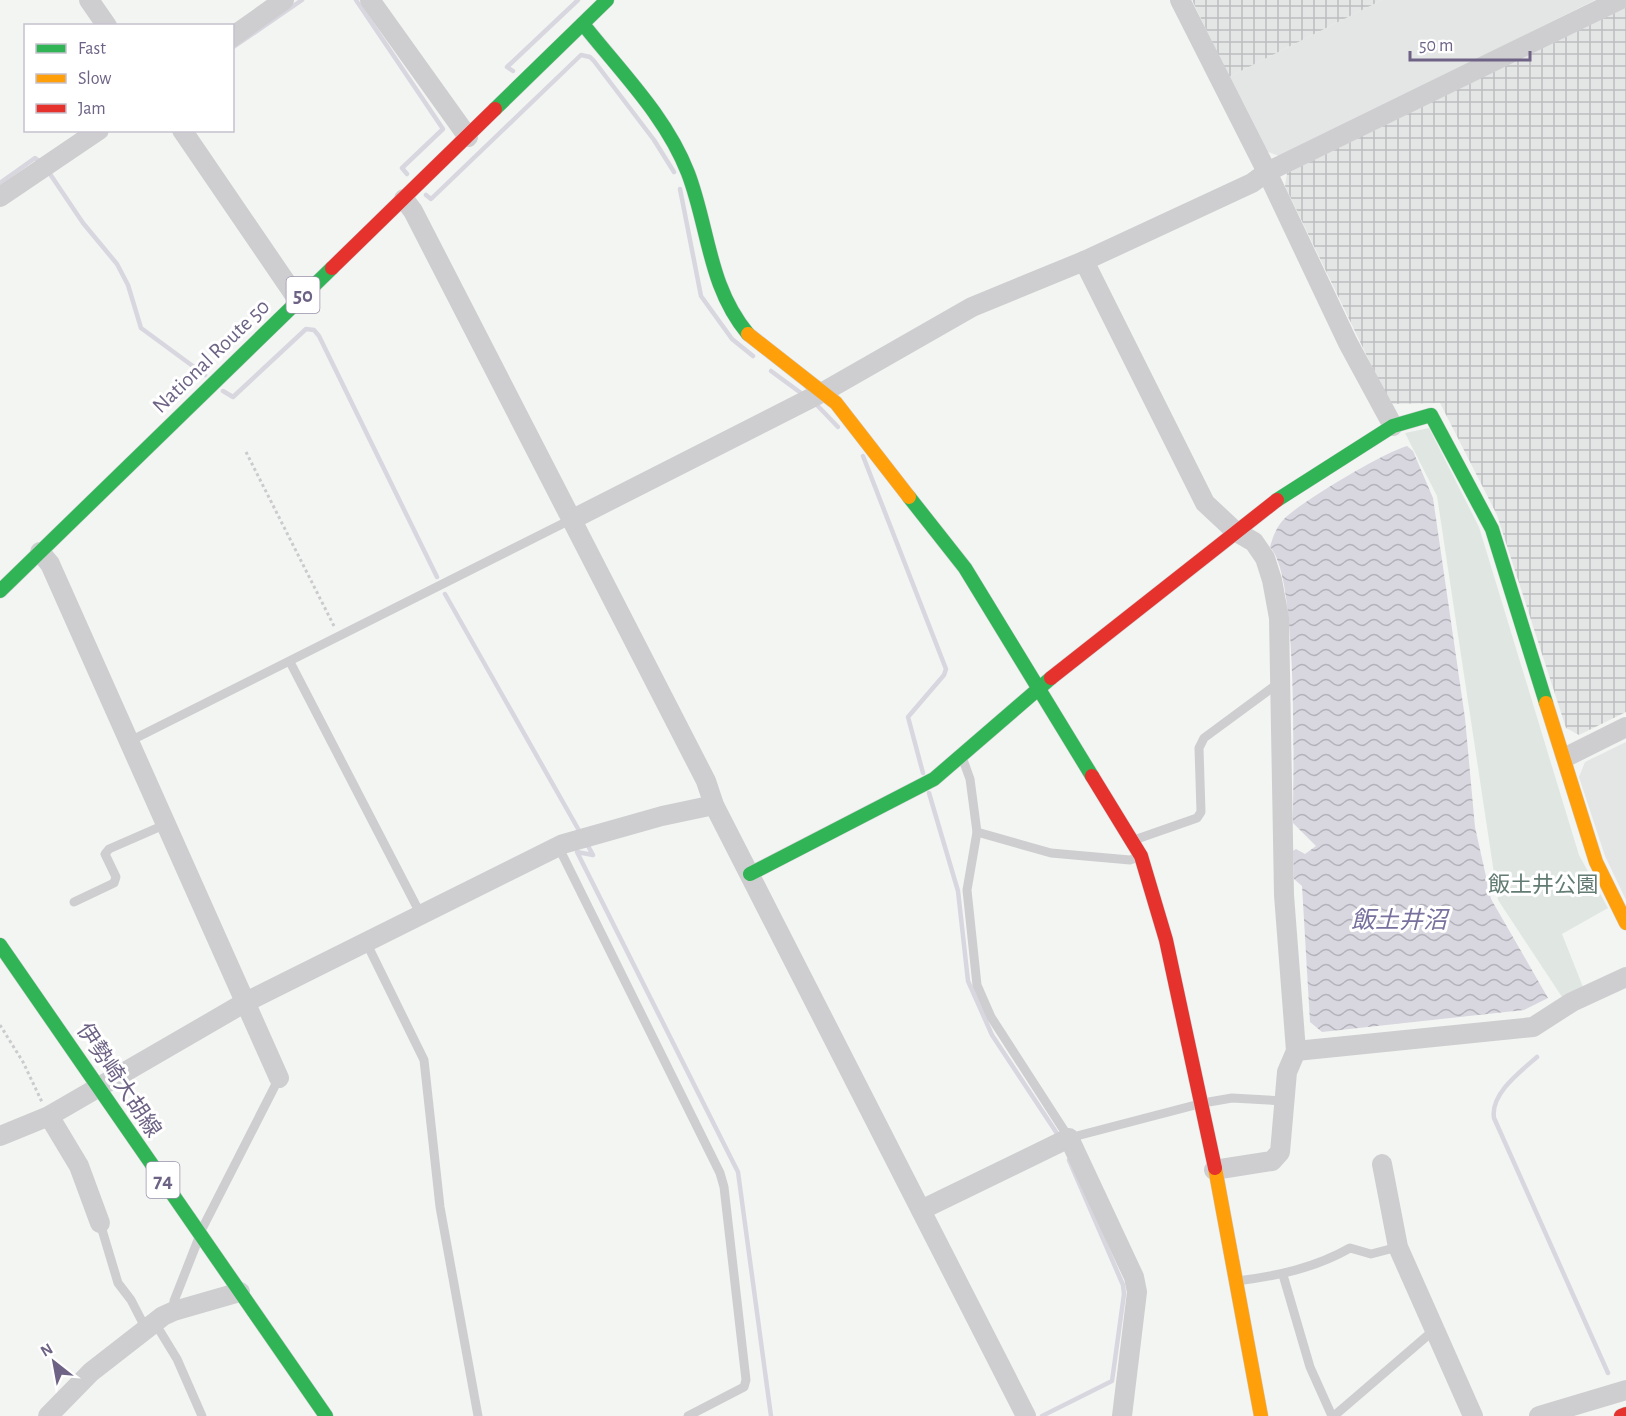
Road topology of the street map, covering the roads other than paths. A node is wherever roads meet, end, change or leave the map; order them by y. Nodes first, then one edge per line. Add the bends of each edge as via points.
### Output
1 (89, 0) edge
2 (284, 0) edge
3 (370, 0) edge
4 (607, 0) edge
5 (1180, 0) edge
6 (1619, 0) edge
7 (106, 24) edge
8 (583, 24) junction
9 (234, 36) edge
10 (96, 132) edge
11 (183, 132) edge
12 (468, 137) junction
13 (1267, 172) junction
14 (0, 197) edge
15 (404, 199) junction
16 (1084, 261) junction
17 (298, 300) junction
18 (825, 391) junction
19 (1393, 426) junction
20 (573, 519) junction
21 (1235, 531) junction
22 (40, 552) junction
23 (0, 591) edge
24 (290, 662) junction
25 (1280, 682) junction
26 (1039, 690) junction
27 (1626, 727) edge
28 (130, 741) junction
29 (962, 756) junction
30 (1566, 757) junction
31 (714, 805) junction
32 (164, 825) junction
33 (977, 832) junction
34 (1132, 841) junction
35 (558, 846) junction
36 (1141, 856) junction
37 (750, 874) junction
38 (74, 902) dead end
39 (420, 913) junction
40 (1626, 924) edge
41 (366, 942) junction
42 (0, 945) edge
43 (1626, 977) edge
44 (244, 1003) junction
45 (1296, 1051) junction
46 (279, 1078) joint
47 (98, 1086) junction
48 (1284, 1101) junction
49 (1203, 1103) junction
50 (49, 1116) junction
51 (0, 1136) edge
52 (1069, 1138) junction
53 (1382, 1164) dead end
54 (1214, 1170) junction
55 (921, 1210) junction
56 (100, 1223) joint
57 (200, 1234) junction
58 (1398, 1247) junction
59 (1283, 1275) junction
60 (1235, 1281) junction
61 (240, 1292) junction
62 (174, 1311) junction
63 (151, 1327) junction
64 (1434, 1330) junction
65 (1626, 1390) edge
66 (1626, 1414) edge
67 (48, 1416) edge
68 (202, 1416) edge
69 (326, 1416) edge
70 (478, 1416) edge
71 (687, 1416) edge
72 (1026, 1416) edge
73 (1122, 1416) edge
74 (1261, 1416) edge
75 (1333, 1416) edge
76 (1473, 1416) edge
77 (1539, 1416) edge
78 (1621, 1416) edge

1 - 7 street
2 - 9 street
3 - 12 street
4 - 8 main road, National Route 50 / 50
5 - 13 street
6 - 13 street
8 - 12 main road, National Route 50 / 50
8 - 18 main road via 683,161 716,284 732,314 757,344
10 - 14 street
11 - 17 street
12 - 15 main road, National Route 50 / 50
13 - 16 street via 1252,183
13 - 19 street via 1348,344
15 - 17 main road, National Route 50 / 50
15 - 20 street
16 - 18 street via 972,307
16 - 21 street via 1205,503
17 - 22 main road, National Route 50 / 50
18 - 20 street
18 - 26 main road via 945,540
19 - 21 main road via 1279,498
19 - 30 main road via 1431,415 1492,529
20 - 24 lane
20 - 31 street via 706,781
21 - 25 street via 1254,542 1272,580 1279,618
21 - 26 main road
22 - 23 main road, National Route 50 / 50
22 - 28 street via 50,564
24 - 28 lane
24 - 39 lane
25 - 34 lane via 1204,738 1199,748 1201,812 1197,818
25 - 45 street via 1284,895
26 - 29 main road
26 - 34 main road
27 - 30 street
28 - 32 street
29 - 33 lane via 970,779
29 - 37 main road via 919,788
30 - 40 main road via 1596,862
31 - 35 street
31 - 37 street
32 - 38 lane via 109,849 105,854 116,877 114,883
32 - 44 street
33 - 36 lane via 1051,853 1130,860
33 - 52 lane via 967,890 977,985 991,1017
34 - 36 main road
35 - 39 street
35 - 71 lane via 724,1187 746,1380 744,1387
36 - 49 main road via 1166,940
37 - 55 street
39 - 41 street
41 - 44 street
41 - 70 lane via 424,1060 440,1207
42 - 47 main road, 伊勢崎大胡線 / 74
43 - 45 street via 1572,1002 1533,1027
44 - 46 street
44 - 47 street
45 - 48 street via 1287,1072
46 - 57 lane
47 - 50 street
47 - 57 main road, 伊勢崎大胡線 / 74
48 - 49 lane via 1232,1098
48 - 54 street via 1280,1152 1272,1161
49 - 52 lane
49 - 54 main road
50 - 51 street
50 - 56 street via 79,1166
52 - 55 street
52 - 73 street via 1134,1277 1137,1292
53 - 58 street
54 - 60 main road
55 - 72 street
56 - 63 lane via 118,1283
57 - 61 main road, 伊勢崎大胡線 / 74
57 - 62 lane via 174,1301
58 - 59 lane via 1371,1254 1350,1248 1331,1259
58 - 64 street
59 - 60 lane
59 - 75 lane via 1310,1367
60 - 74 main road
61 - 62 street
61 - 69 main road, 伊勢崎大胡線 / 74
62 - 63 street
63 - 67 street via 91,1372
63 - 68 lane via 177,1359
64 - 75 lane
64 - 76 street
65 - 77 street
66 - 78 main road

